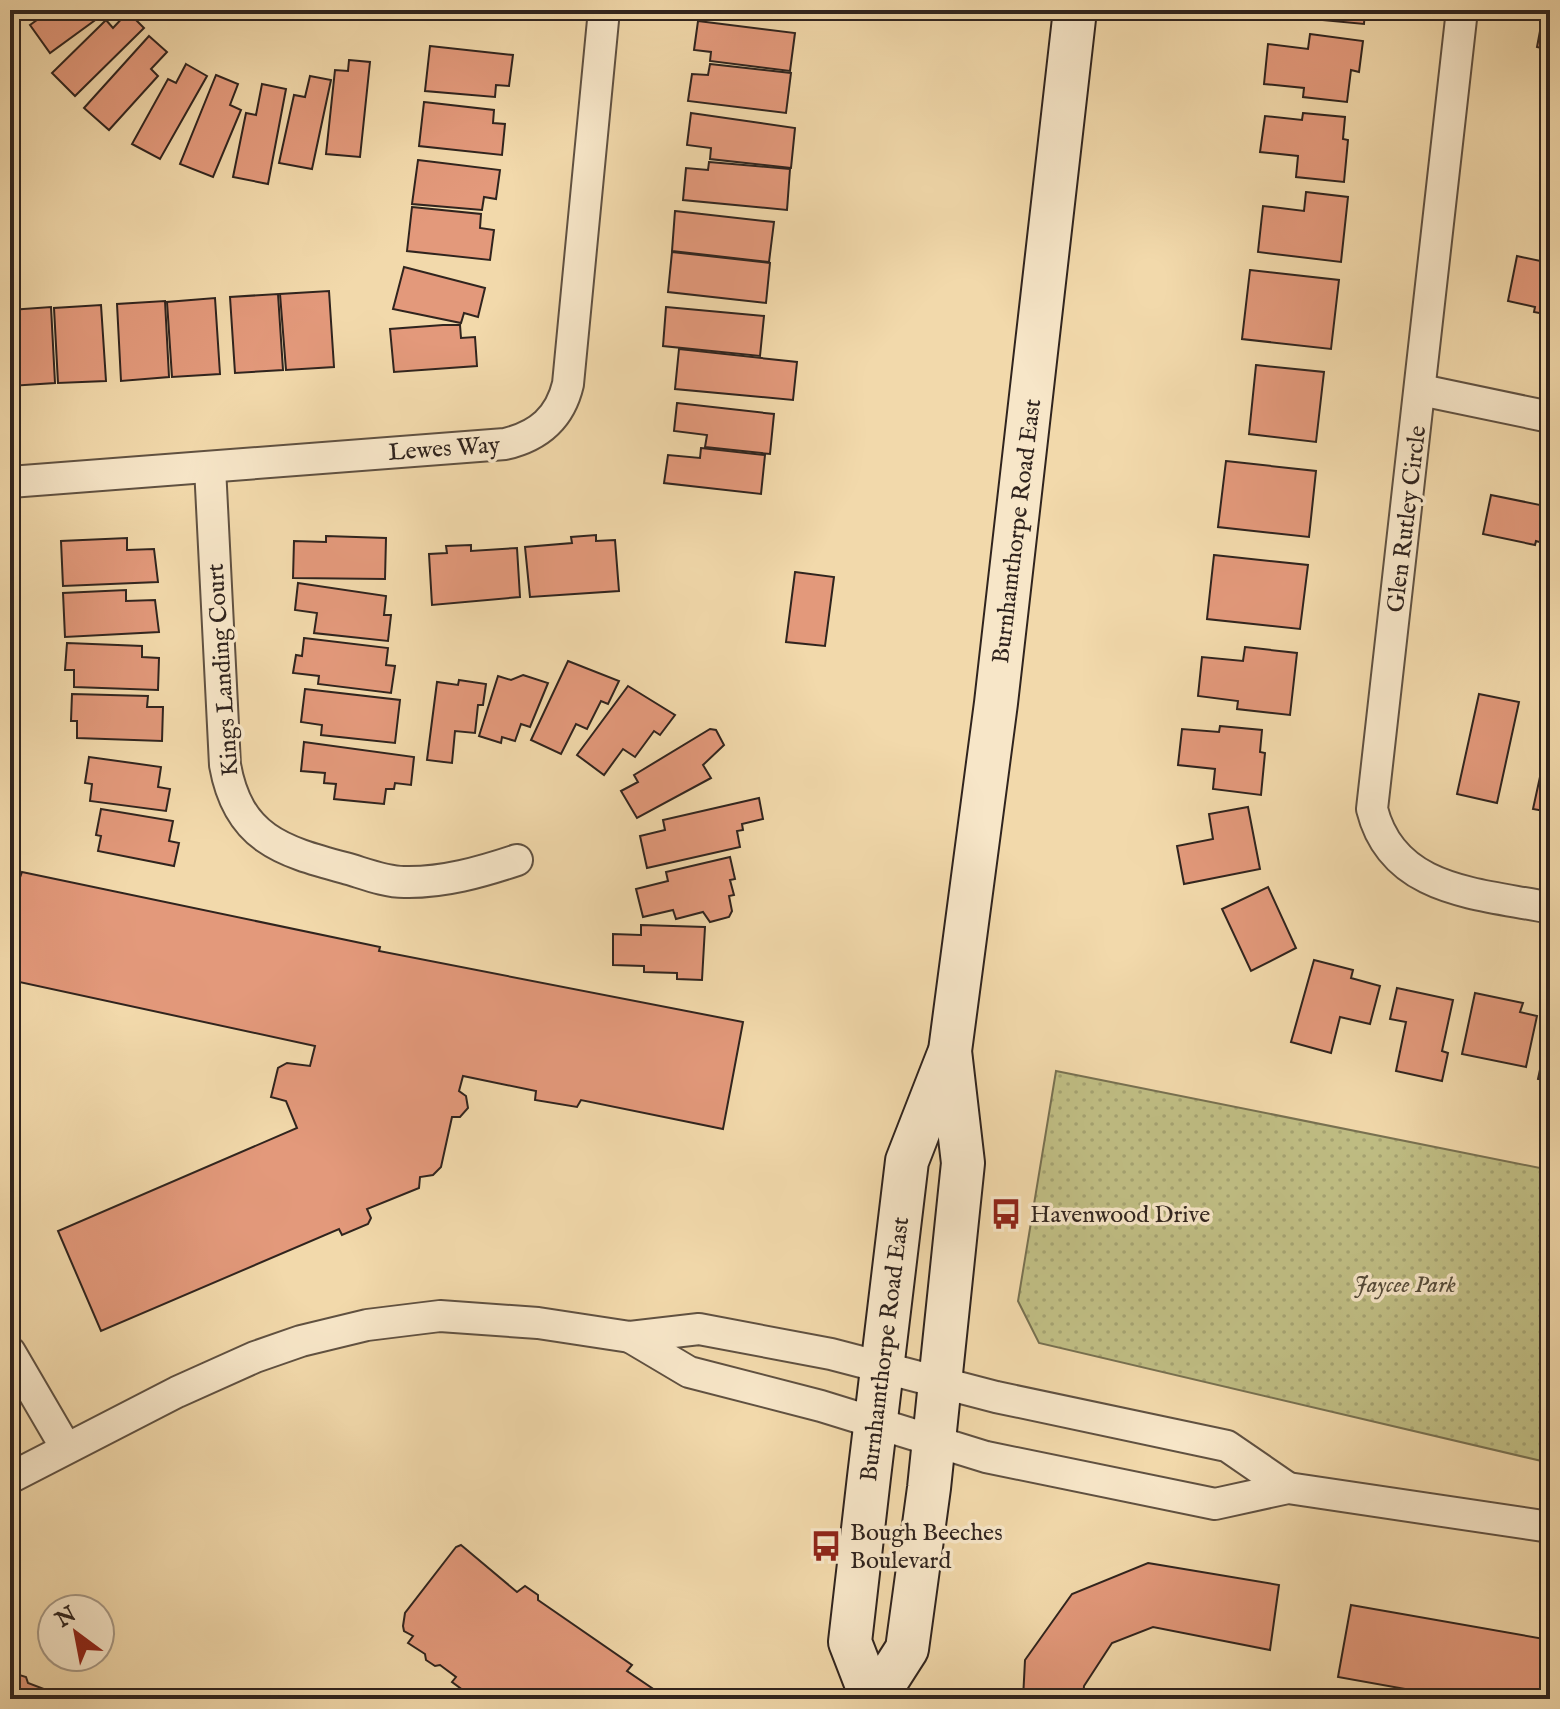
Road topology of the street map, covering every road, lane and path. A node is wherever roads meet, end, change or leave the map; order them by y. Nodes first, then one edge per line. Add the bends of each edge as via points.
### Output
1 (604, 10) edge
2 (1075, 10) edge
3 (1462, 10) edge
4 (1421, 390) junction
5 (1550, 417) edge
6 (210, 467) junction
7 (10, 482) edge
8 (517, 860) dead end
9 (1550, 908) edge
10 (950, 1051) junction
11 (630, 1337) junction
12 (10, 1352) edge
13 (884, 1367) junction
14 (940, 1381) junction
15 (876, 1422) junction
16 (933, 1438) junction
17 (66, 1448) junction
18 (10, 1478) edge
19 (1288, 1488) junction
20 (1550, 1527) edge
21 (874, 1699) edge

1 - 6 street, Lewes Way via 568,384 565,400 547,425 505,444
2 - 10 main road, Burnhamthorpe Road East via 996,703
3 - 4 street, Glen Rutley Circle
4 - 5 street
4 - 9 street, Glen Rutley Circle via 1374,817 1387,848 1407,868 1438,884
6 - 7 street, Lewes Way
6 - 8 street, Kings Landing Court via 225,765 236,804 250,825 295,855 400,883 456,877
10 - 13 main road, Burnhamthorpe Road East via 907,1161
10 - 14 main road, Burnhamthorpe Road East via 963,1163
11 - 13 street via 699,1329
11 - 15 street via 689,1372
11 - 17 street via 440,1316 367,1325 255,1357
12 - 17 street
13 - 14 street
13 - 15 main road, Burnhamthorpe Road East
14 - 16 main road, Burnhamthorpe Road East
14 - 19 street via 1227,1446
15 - 16 street
15 - 21 main road, Burnhamthorpe Road East via 850,1642
16 - 19 street via 986,1457 1215,1504
16 - 21 main road, Burnhamthorpe Road East via 907,1649
17 - 18 street
19 - 20 street

